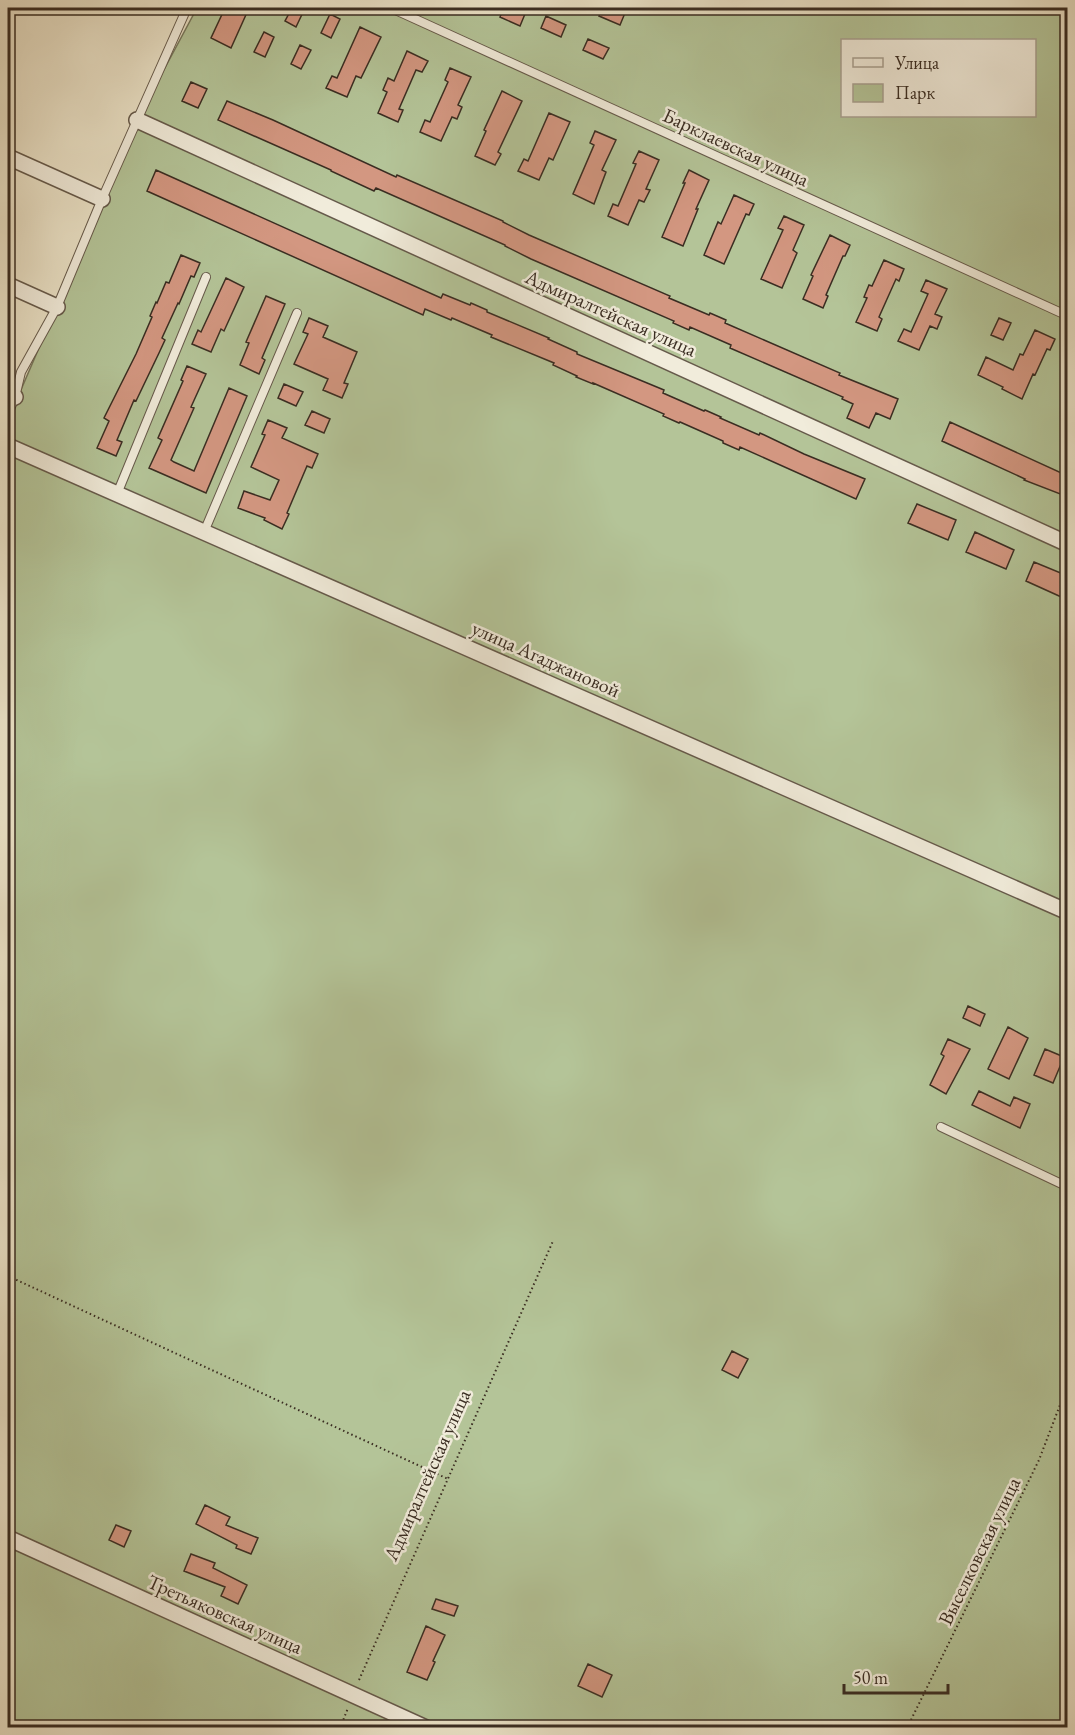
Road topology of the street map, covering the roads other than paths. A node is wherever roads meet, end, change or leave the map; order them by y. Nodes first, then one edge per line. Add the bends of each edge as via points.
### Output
1 (187, 8) edge
2 (391, 8) edge
3 (137, 120) junction
4 (8, 158) edge
5 (102, 199) junction
6 (206, 277) dead end
7 (8, 285) edge
8 (57, 307) junction
9 (297, 313) dead end
10 (1068, 316) edge
11 (11, 395) edge
12 (8, 414) edge
13 (8, 446) edge
14 (117, 494) junction
15 (204, 532) junction
16 (1068, 544) edge
17 (1068, 912) edge
18 (941, 1127) dead end
19 (1068, 1187) edge
20 (8, 1538) edge
21 (426, 1728) edge

1 - 3 lane
2 - 10 lane, Барклаевская улица
3 - 5 lane
3 - 16 street, Адмиралтейская улица
4 - 5 street
5 - 8 lane
6 - 14 lane
7 - 8 street
8 - 11 lane
9 - 15 lane
11 - 12 lane
13 - 14 street, улица Агаджановой
14 - 15 street, улица Агаджановой
15 - 17 street, улица Агаджановой
18 - 19 lane
20 - 21 street, Третьяковская улица

